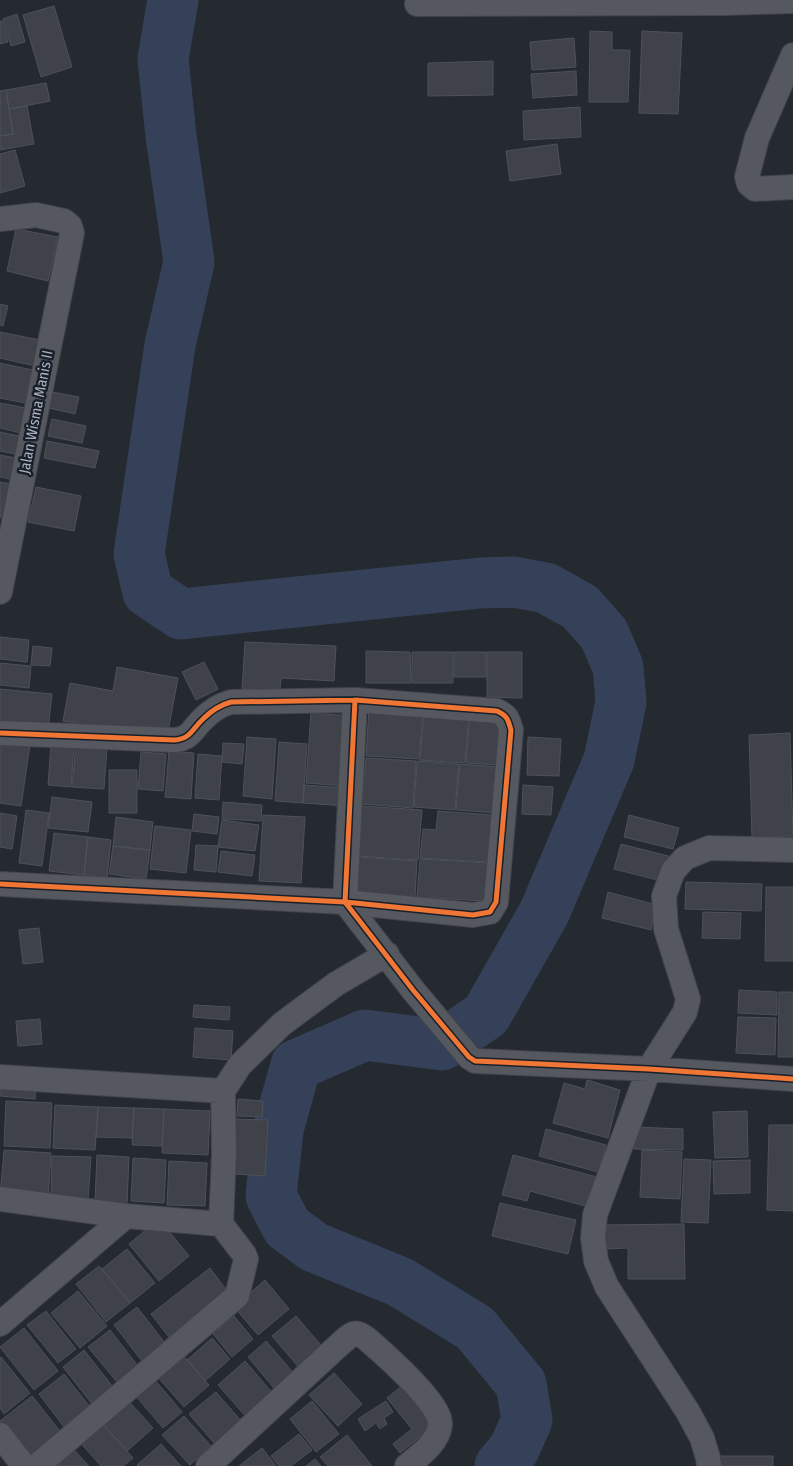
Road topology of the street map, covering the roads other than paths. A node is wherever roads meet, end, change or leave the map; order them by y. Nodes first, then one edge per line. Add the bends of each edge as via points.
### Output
1 (723, 1) edge
2 (793, 1) edge
3 (417, 4) dead end
4 (793, 55) edge
5 (793, 188) edge
6 (0, 219) edge
7 (0, 592) edge
8 (355, 700) junction
9 (0, 733) edge
10 (793, 850) edge
11 (0, 884) edge
12 (345, 902) junction
13 (387, 954) junction
14 (649, 1069) junction
15 (0, 1077) edge
16 (793, 1080) edge
17 (223, 1091) junction
18 (0, 1199) edge
19 (126, 1216) junction
20 (221, 1224) junction
21 (0, 1324) edge
22 (0, 1435) edge
23 (24, 1466) edge
24 (36, 1466) edge
25 (208, 1466) edge
26 (407, 1466) edge
27 (709, 1466) edge

1 - 2 street
1 - 3 street
4 - 5 street via 757,138 747,177 748,184 755,189
6 - 7 street, Jalan Wisma Manis II via 36,215 64,221 72,233
8 - 9 street via 231,702 215,709 183,739 174,740
8 - 12 street
8 - 12 street via 497,711 504,714 511,730 496,902 490,912 473,915
10 - 14 street via 709,848 685,858 673,871 664,896 666,929 688,999 685,1012
11 - 12 street
12 - 13 street
13 - 14 street via 413,990 475,1061
13 - 17 street via 336,984 282,1024 240,1066
14 - 16 street
14 - 27 street via 594,1215 596,1261 606,1287 688,1412 702,1438
15 - 17 street
17 - 20 street
18 - 19 street
19 - 20 street
19 - 21 street
20 - 24 street via 246,1259 237,1296
22 - 23 street
25 - 26 street via 339,1344 356,1333 368,1339 416,1385 439,1416 441,1424 432,1444

